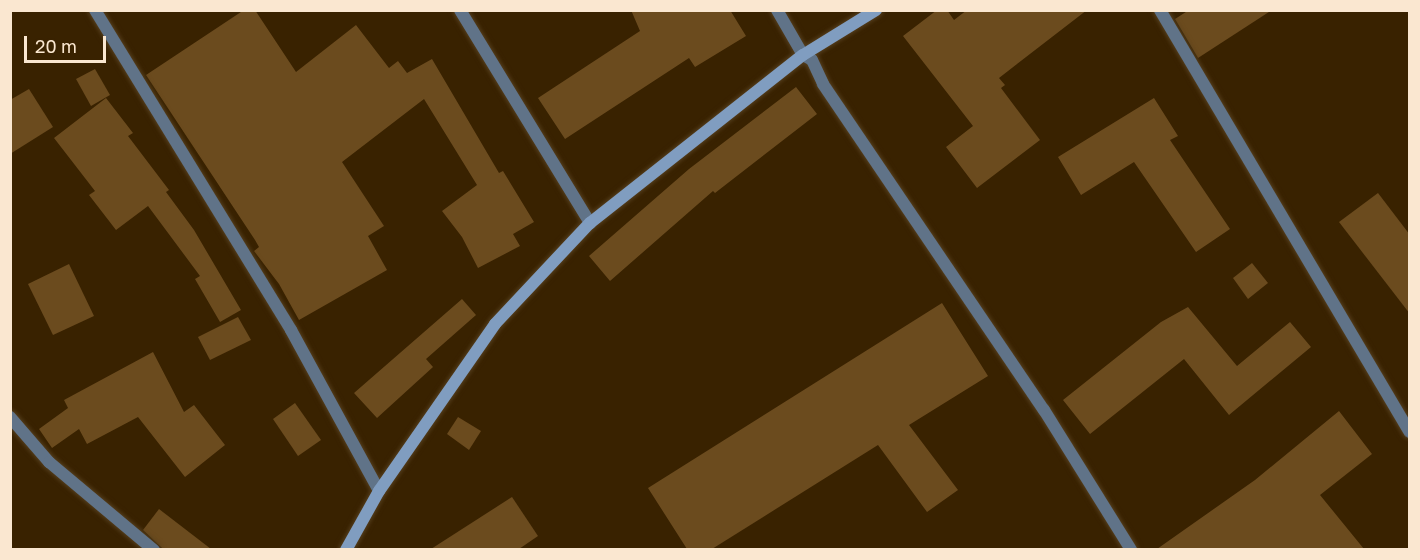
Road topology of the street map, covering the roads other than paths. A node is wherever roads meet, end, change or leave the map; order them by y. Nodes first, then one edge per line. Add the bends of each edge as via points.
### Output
1 (95, 10) edge
2 (460, 10) edge
3 (777, 10) edge
4 (876, 10) edge
5 (1160, 10) edge
6 (803, 55) junction
7 (590, 223) junction
8 (10, 417) edge
9 (1410, 432) edge
10 (379, 491) junction
11 (154, 549) edge
12 (346, 549) edge
13 (1131, 549) edge

1 - 10 street via 291,330
2 - 7 street
3 - 6 street
4 - 6 street
5 - 9 street
6 - 7 street
6 - 13 street via 812,60 823,84 1044,410
7 - 10 street via 495,324
8 - 11 street via 49,462
10 - 12 street

